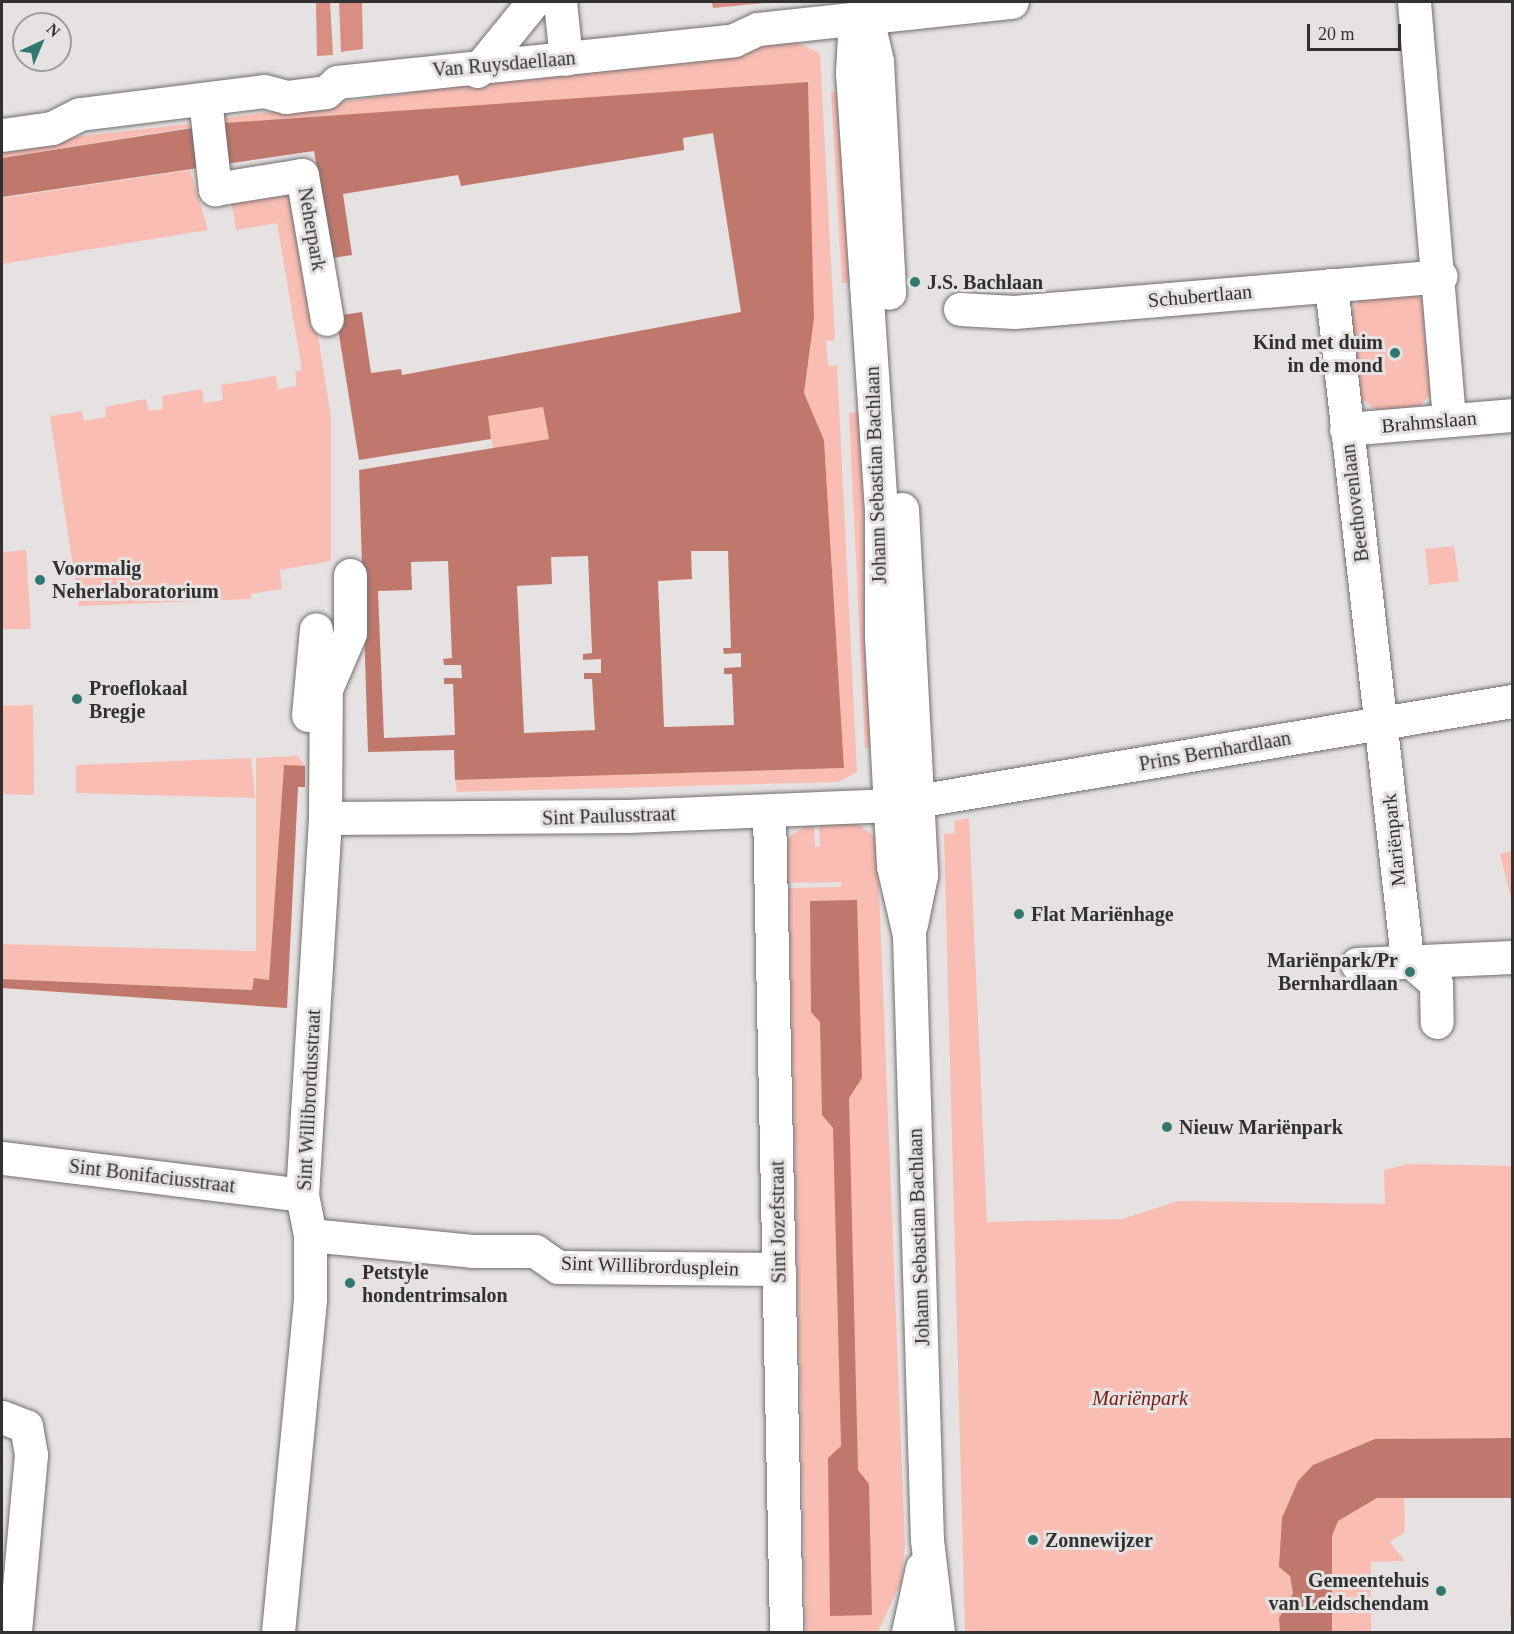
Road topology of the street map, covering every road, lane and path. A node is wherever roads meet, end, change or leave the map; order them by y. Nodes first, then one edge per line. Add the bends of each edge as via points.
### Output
1 (532, 2) edge
2 (560, 2) edge
3 (1012, 2) edge
4 (1414, 2) edge
5 (864, 9) edge
6 (566, 59) junction
7 (477, 70) junction
8 (206, 112) junction
9 (2, 135) edge
10 (1440, 276) junction
11 (1332, 285) junction
12 (960, 309) dead end
13 (327, 319) dead end
14 (1512, 415) edge
15 (1449, 420) junction
16 (1346, 429) junction
17 (350, 575) dead end
18 (316, 629) dead end
19 (1512, 700) edge
20 (1381, 722) junction
21 (327, 753) junction
22 (905, 803) junction
23 (769, 811) junction
24 (325, 818) junction
25 (1512, 957) edge
26 (1407, 958) junction
27 (1357, 964) dead end
28 (1437, 1022) dead end
29 (2, 1158) edge
30 (302, 1195) junction
31 (310, 1235) junction
32 (779, 1269) junction
33 (2, 1417) edge
34 (927, 1540) junction
35 (15, 1632) edge
36 (278, 1632) edge
37 (786, 1632) edge
38 (908, 1632) edge
39 (938, 1632) edge

1 - 7 street
2 - 6 street
3 - 5 street, Van Ruysdaellaan via 906,12
4 - 10 street
5 - 6 street, Van Ruysdaellaan via 758,29 734,40
5 - 22 street, Johann Sebastian Bachlaan via 854,35 852,73 881,513 881,637
6 - 7 street, Van Ruysdaellaan
7 - 8 street, Van Ruysdaellaan via 440,69 338,82 326,92 286,97 264,91
8 - 9 street, Van Ruysdaellaan via 80,114 52,128
8 - 13 street, Neherpark via 215,189 302,175
10 - 11 street, Schubertlaan
10 - 15 street
11 - 12 street, Schubertlaan via 1014,312
11 - 16 street, Beethovenlaan
14 - 15 street, Brahmslaan
15 - 16 street, Brahmslaan
16 - 20 street, Beethovenlaan
17 - 21 street via 350,633 327,688
18 - 21 street via 307,712
19 - 20 street, Prins Bernhardlaan
20 - 22 street, Prins Bernhardlaan
20 - 26 street, Mariënpark
21 - 24 street
22 - 23 street, Sint Paulusstraat
22 - 34 street, Johann Sebastian Bachlaan via 893,866 909,935
23 - 24 street, Sint Paulusstraat
23 - 32 street, Sint Jozefstraat
24 - 30 street, Sint Willibrordusstraat
25 - 26 street
26 - 27 street
26 - 28 street via 1436,983
29 - 30 street, Sint Bonifaciusstraat
30 - 31 street, Sint Willibrordusstraat
31 - 32 street, Sint Willibrordusplein via 472,1251 535,1251 558,1267
31 - 36 street, Sint Willibrordusstraat via 310,1299
32 - 37 street, Sint Jozefstraat
33 - 35 street via 26,1426 31,1455
34 - 38 street, Johann Sebastian Bachlaan
34 - 39 street, Johann Sebastian Bachlaan

